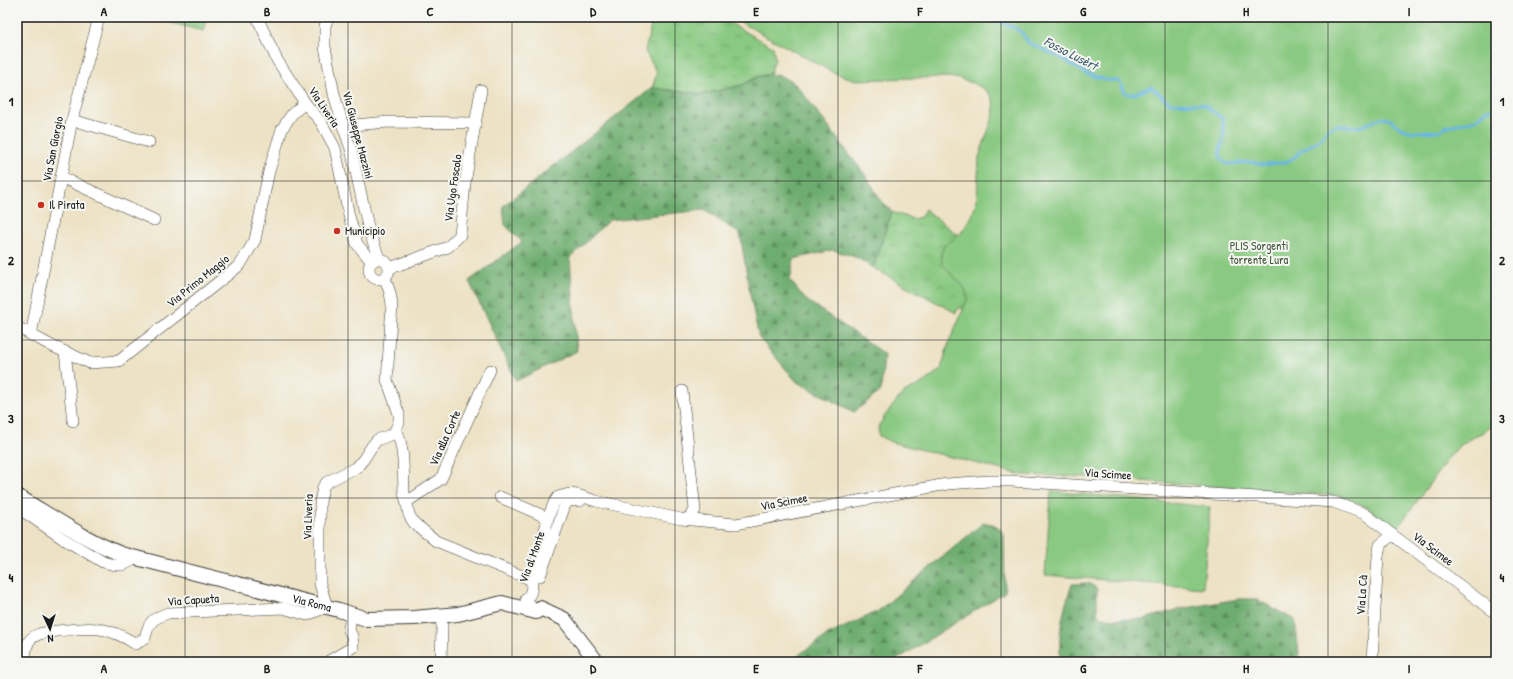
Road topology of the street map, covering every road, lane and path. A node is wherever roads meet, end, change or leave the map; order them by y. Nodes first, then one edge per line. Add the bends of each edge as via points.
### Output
1 (99, 17) edge
2 (257, 17) edge
3 (328, 17) edge
4 (481, 90) dead end
5 (305, 102) junction
6 (72, 120) junction
7 (475, 123) junction
8 (343, 126) junction
9 (149, 142) dead end
10 (61, 177) junction
11 (154, 220) dead end
12 (376, 260) junction
13 (387, 273) junction
14 (17, 327) edge
15 (31, 335) junction
16 (65, 352) junction
17 (490, 370) dead end
18 (682, 391) dead end
19 (72, 421) dead end
20 (396, 428) junction
21 (17, 496) edge
22 (500, 497) dead end
23 (406, 499) junction
24 (564, 500) junction
25 (17, 507) edge
26 (548, 518) junction
27 (686, 519) junction
28 (1392, 535) junction
29 (137, 558) junction
30 (532, 580) junction
31 (327, 607) junction
32 (536, 612) junction
33 (1496, 613) edge
34 (351, 614) junction
35 (440, 616) junction
36 (24, 662) edge
37 (327, 662) edge
38 (440, 662) edge
39 (597, 662) edge
40 (1372, 662) edge

1 - 6 street, Via San Giorgio
2 - 5 street, Via Liveria via 277,60
3 - 8 street, Via Giuseppe Mazzini via 325,26 325,47
4 - 7 street, Via Ugo Foscolo
5 - 12 street, Via Liveria via 321,122 335,148 357,244
5 - 16 street, Via Primo Maggio via 292,114 282,129 268,170 255,240 240,265 119,361 90,363
6 - 9 street
6 - 10 street, Via San Giorgio
7 - 8 street via 388,122
7 - 13 street, Via Ugo Foscolo via 460,235 448,247
8 - 12 street, Via Giuseppe Mazzini via 351,149
10 - 11 street
10 - 15 street, Via San Giorgio
12 - 13 street via 385,260
12 - 13 street via 369,268 370,274 375,278
13 - 20 street via 392,304 387,380 399,414
14 - 15 street, Via Primo Maggio
15 - 16 street, Via Primo Maggio
16 - 19 street
17 - 23 street, Via alla Corte via 441,479 412,499
18 - 27 street via 695,510
20 - 23 street via 403,460
20 - 31 street, Via Liveria via 393,434 378,440 372,446 357,467 327,482 323,487 320,502 320,584
21 - 29 street, Via Roma via 104,547
22 - 26 street, Via al Monte
23 - 30 street via 409,515 414,523 436,540
24 - 26 street, Via al Monte via 558,497
24 - 27 street via 596,502
24 - 32 street, Via al Monte via 538,582 533,590
25 - 29 street via 103,562 123,565
26 - 30 street, Via al Monte
27 - 28 street, Via Scimee via 736,524 947,484 1012,481 1333,502 1365,514
28 - 33 street, Via Scimee
28 - 40 street, Via La Cà via 1380,545 1378,556
29 - 31 street, Via Roma
30 - 32 street, Via al Monte via 530,595 526,599
31 - 34 street, Via Roma
31 - 36 street, Via Capueta via 307,615 283,608 168,613 154,618 147,626 145,638 136,644 122,635 87,628 37,634 29,642
32 - 35 street, Via Roma via 502,603
32 - 39 street, Via Roma via 540,608 564,619
34 - 35 street, Via Roma via 366,619
34 - 37 street via 349,630 353,647
35 - 38 street

